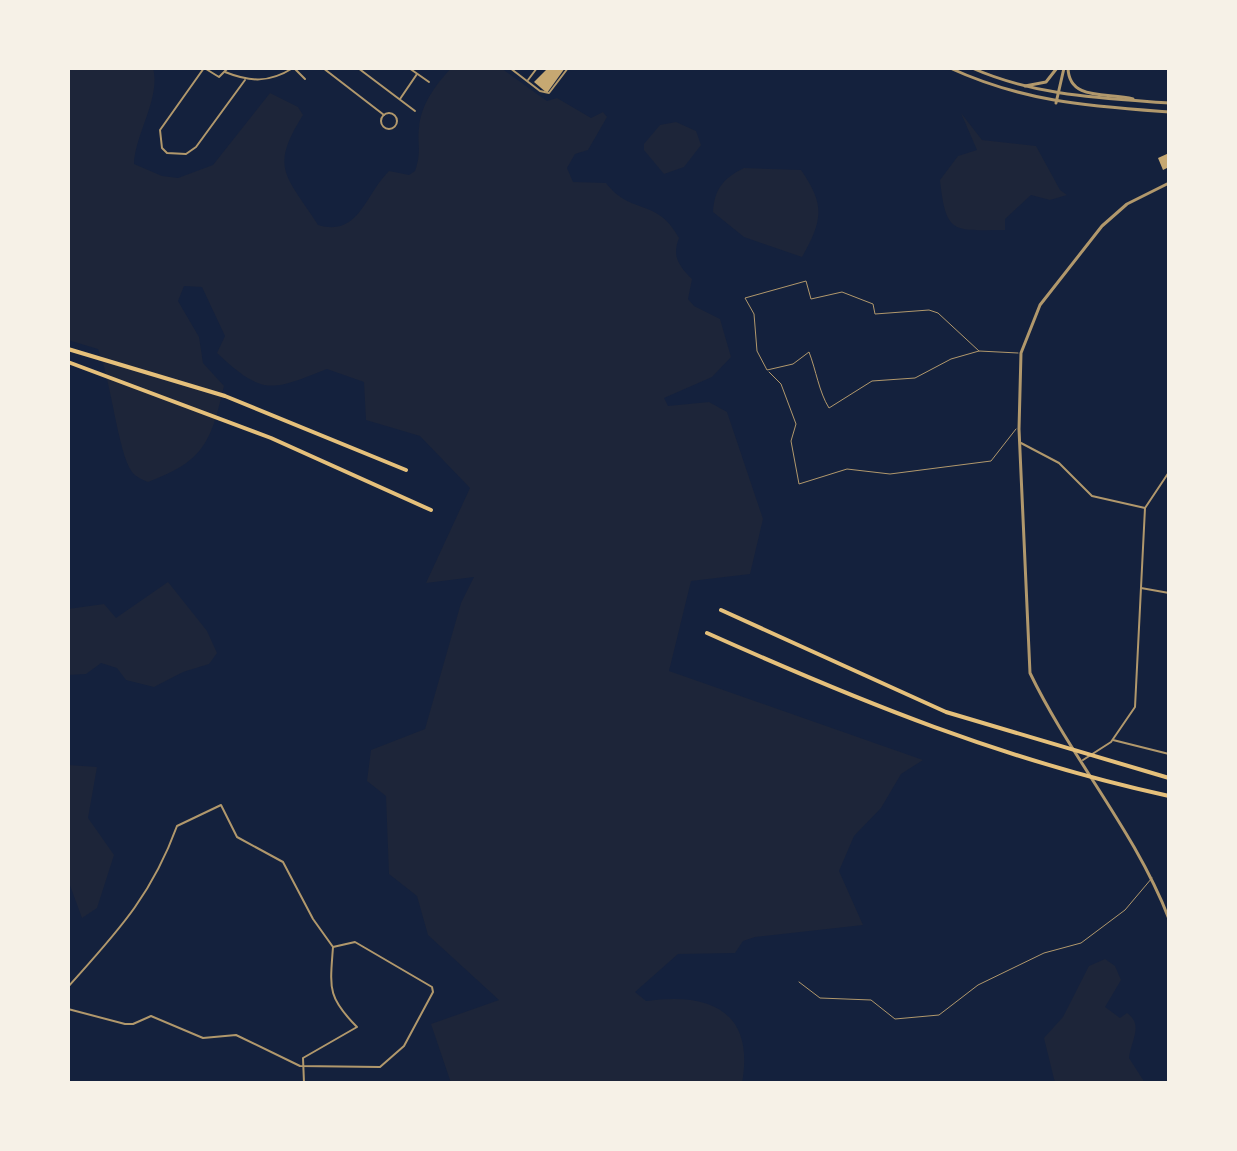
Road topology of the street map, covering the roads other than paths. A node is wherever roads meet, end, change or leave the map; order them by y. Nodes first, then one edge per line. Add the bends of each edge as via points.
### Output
1 (204, 68) edge
2 (228, 68) edge
3 (293, 68) edge
4 (324, 68) edge
5 (358, 68) edge
6 (409, 68) edge
7 (510, 68) edge
8 (537, 68) edge
9 (568, 68) edge
10 (950, 68) edge
11 (972, 68) edge
12 (1057, 68) edge
13 (1066, 68) edge
14 (225, 72) junction
15 (417, 74) junction
16 (305, 79) dead end
17 (245, 80) junction
18 (527, 81) junction
19 (429, 82) dead end
20 (1017, 86) junction
21 (1058, 95) junction
22 (400, 100) junction
23 (1140, 101) junction
24 (1056, 103) junction
25 (1169, 103) edge
26 (415, 111) dead end
27 (1169, 112) edge
28 (384, 115) dead end
29 (1169, 183) edge
30 (68, 349) edge
31 (979, 351) junction
32 (1021, 353) junction
33 (68, 362) edge
34 (767, 370) junction
35 (1019, 429) junction
36 (1020, 442) junction
37 (406, 470) dead end
38 (1169, 472) edge
39 (1145, 508) junction
40 (431, 510) dead end
41 (1140, 588) junction
42 (1169, 593) edge
43 (721, 610) dead end
44 (707, 633) dead end
45 (1113, 740) junction
46 (1169, 754) edge
47 (1082, 761) junction
48 (1169, 778) edge
49 (1169, 796) edge
50 (1151, 877) junction
51 (1169, 919) edge
52 (333, 947) junction
53 (799, 982) dead end
54 (68, 987) edge
55 (68, 1009) edge
56 (300, 1066) junction
57 (304, 1083) edge

1 - 14 street via 219,77
1 - 17 street via 160,130 167,153 186,154 196,147
2 - 14 street
3 - 16 street
3 - 17 street via 270,79
4 - 28 street
5 - 22 street
6 - 15 street
7 - 18 street
8 - 18 street
9 - 18 street via 549,93
10 - 24 street
11 - 20 street
12 - 20 street via 1046,82
13 - 21 street
13 - 23 street via 1071,83 1081,91
14 - 17 street
15 - 19 street
15 - 22 street
20 - 21 street
21 - 23 street
21 - 24 street
22 - 26 street
23 - 25 street
24 - 27 street
29 - 32 street via 1127,204 1102,226 1040,305
30 - 37 highway via 225,396
31 - 32 lane
31 - 34 lane via 915,378 872,381 829,408 809,352 793,364
31 - 34 lane via 938,313 875,314 873,304 842,292 811,299 806,281 745,298 754,314 757,351
32 - 35 street
33 - 40 highway via 271,438
34 - 35 lane via 781,384 796,424 791,441 799,484 847,469 890,474 991,461
35 - 36 street
36 - 39 street via 1059,463 1092,496
36 - 47 street via 1030,673
38 - 39 street
39 - 41 street
41 - 42 street
41 - 45 street via 1135,707
43 - 48 highway via 946,712
44 - 49 highway via 939,732 1057,769
45 - 46 street
45 - 47 street
47 - 50 street
50 - 51 street
50 - 53 lane via 1125,910 1081,943 1044,953 978,985 939,1015 895,1019 871,1000 820,998
52 - 54 street via 283,862 237,837 221,805 177,826 145,896
52 - 56 street via 331,992 337,1007 357,1027 303,1058
52 - 56 street via 355,942 433,992 404,1046 380,1067
55 - 56 street via 125,1024 151,1016 203,1038 236,1035
56 - 57 street

